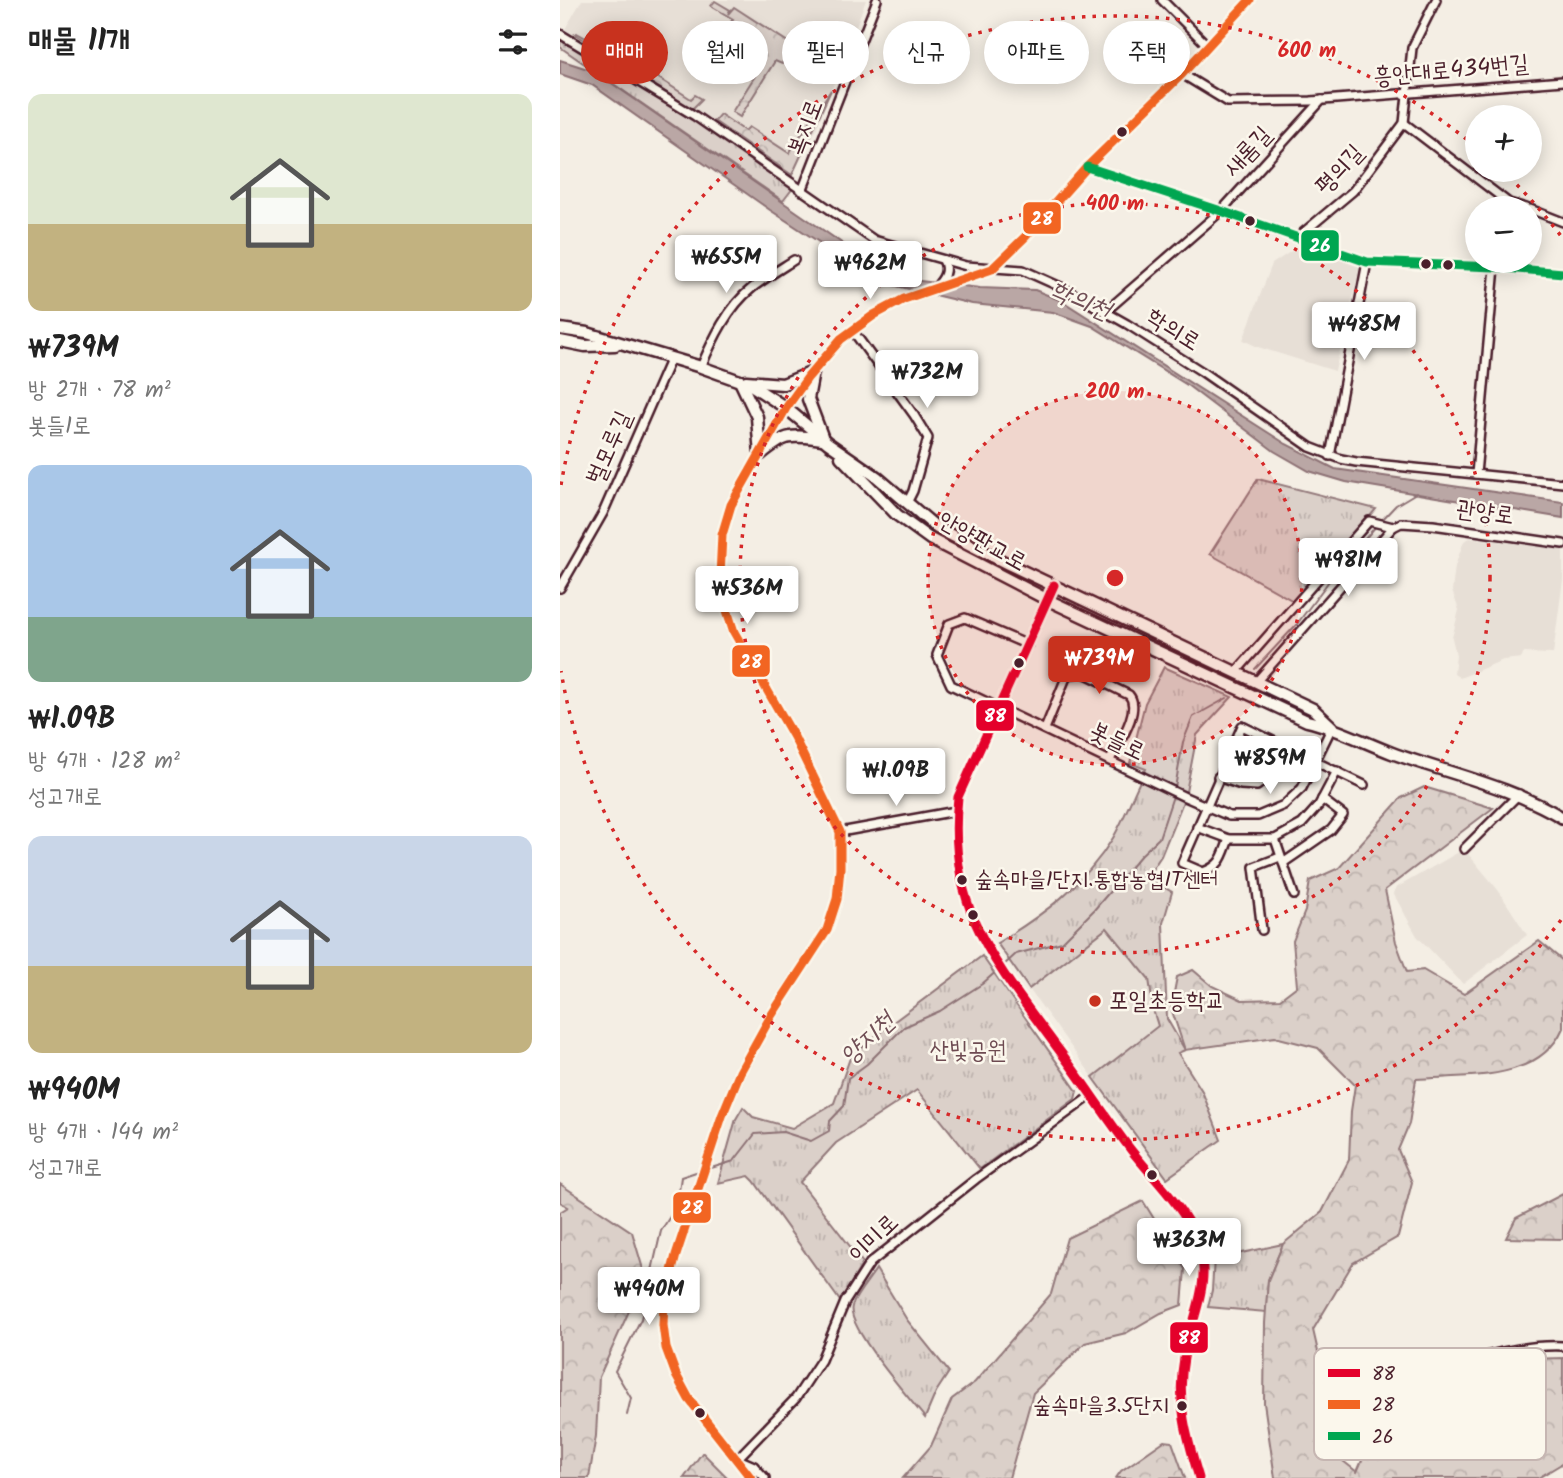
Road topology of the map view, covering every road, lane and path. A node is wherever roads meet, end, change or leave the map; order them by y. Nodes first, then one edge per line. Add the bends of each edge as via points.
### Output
1 (877, 0) edge
2 (1162, 0) edge
3 (1250, 0) edge
4 (1436, 0) edge
5 (560, 34) edge
6 (1207, 45) junction
7 (1190, 65) edge
8 (1190, 79) edge
9 (1563, 81) edge
10 (1172, 84) edge
11 (1408, 94) junction
12 (1322, 100) junction
13 (1404, 123) junction
14 (1087, 167) junction
15 (802, 191) junction
16 (1498, 196) edge
17 (1221, 211) junction
18 (1542, 214) edge
19 (1563, 222) edge
20 (1298, 237) junction
21 (793, 260) dead end
22 (1367, 262) junction
23 (945, 263) junction
24 (1465, 266) edge
25 (992, 269) junction
26 (1542, 271) edge
27 (1494, 273) edge
28 (1563, 273) edge
29 (936, 288) junction
30 (1105, 312) junction
31 (560, 329) edge
32 (853, 331) junction
33 (560, 341) edge
34 (622, 345) junction
35 (670, 358) junction
36 (701, 367) junction
37 (813, 372) junction
38 (740, 380) junction
39 (786, 408) junction
40 (825, 441) junction
41 (760, 455) junction
42 (1330, 456) junction
43 (1476, 474) junction
44 (1563, 483) edge
45 (907, 503) junction
46 (1393, 527) junction
47 (1563, 544) edge
48 (1054, 585) junction
49 (560, 588) edge
50 (1048, 600) junction
51 (1028, 645) junction
52 (1236, 672) junction
53 (1256, 682) junction
54 (998, 709) junction
55 (1332, 727) junction
56 (1045, 729) junction
57 (1290, 748) junction
58 (1110, 760) junction
59 (1315, 760) junction
60 (1338, 771) junction
61 (1218, 778) junction
62 (1364, 785) dead end
63 (1519, 794) junction
64 (1322, 799) junction
65 (1206, 807) junction
66 (956, 811) junction
67 (1563, 818) edge
68 (1197, 827) junction
69 (841, 832) junction
70 (1229, 839) junction
71 (1275, 839) junction
72 (1464, 849) dead end
73 (1281, 860) junction
74 (1294, 895) dead end
75 (1262, 930) dead end
76 (1092, 1095) junction
77 (1563, 1346) edge
78 (1540, 1348) edge
79 (737, 1459) junction
80 (751, 1478) edge
81 (765, 1478) edge
82 (1199, 1478) edge

1 - 15 street, 복지로
2 - 6 street
3 - 6 street
4 - 11 street, 평의길 via 1412,48
5 - 15 street, 학의로 via 695,116
6 - 7 street
8 - 12 street, 흥안대로434번길 via 1228,103
9 - 11 street, 흥안대로434번길
10 - 14 street
11 - 12 street, 흥안대로434번길
11 - 13 street, 평의길
12 - 17 street, 새롬길
13 - 16 street
13 - 20 street, 평의길 via 1353,191
14 - 17 street
14 - 25 street
15 - 23 street, 학의로 via 874,240
17 - 20 street
17 - 30 street, 새롬길
18 - 19 street
20 - 22 street
21 - 36 street via 750,289 732,309
22 - 24 street
22 - 42 street
23 - 25 street, 학의로
23 - 29 street via 943,279
25 - 29 street
25 - 30 street, 학의로 via 1023,270
26 - 28 street
27 - 43 street
29 - 32 street via 904,299
30 - 42 street, 학의로
31 - 34 main road, 안양판교로
32 - 37 street
32 - 45 street via 928,439
33 - 34 main road, 안양판교로
34 - 35 main road, 안양판교로
35 - 36 main road, 안양판교로
35 - 49 street, 벌모루길 via 603,513
36 - 38 main road, 안양판교로
37 - 38 main road via 783,384
37 - 39 street
37 - 40 main road via 808,398
38 - 39 main road, 안양판교로
38 - 41 main road via 757,417
39 - 40 main road, 안양판교로
39 - 41 street
40 - 41 main road via 789,436
40 - 45 main road, 안양판교로
40 - 50 main road, 안양판교로 via 897,515 930,539
41 - 69 street via 732,505 723,535 720,576 724,601 734,632
42 - 43 street, 학의로
43 - 44 street, 학의로
45 - 48 main road, 안양판교로 via 946,533
46 - 47 street, 관양로 via 1401,523 1433,525
46 - 52 street via 1369,521
46 - 53 street
48 - 50 street
48 - 52 main road, 안양판교로
50 - 51 street
50 - 55 main road, 안양판교로 via 1307,721
51 - 54 street
51 - 54 street, 봇들로 via 965,618 949,624 937,655 951,685
52 - 53 main road, 안양판교로
53 - 55 main road, 안양판교로 via 1313,709
54 - 56 street, 봇들로
54 - 66 street via 964,780
55 - 59 street, 봇들로
55 - 63 main road, 안양판교로 via 1393,753
56 - 58 street, 봇들로
56 - 58 street via 1067,675 1082,672 1133,700 1135,711
57 - 59 street
57 - 61 street via 1280,768 1257,786
57 - 61 street via 1242,726
58 - 65 street, 봇들로
59 - 60 street
59 - 65 street, 봇들로 via 1302,788 1276,809 1258,816 1229,816
60 - 62 street
60 - 64 street
61 - 65 street
63 - 67 main road, 안양판교로
63 - 72 street
64 - 71 street via 1301,824
64 - 73 street via 1343,815 1331,830
65 - 68 street
66 - 69 street
66 - 76 street via 955,834 965,893 977,930
68 - 70 street
68 - 70 street via 1182,863 1203,872 1216,867
69 - 79 street via 837,899 827,930 740,1072 668,1280 663,1325 676,1375 689,1399
70 - 71 street
71 - 73 street
73 - 74 street
73 - 75 street via 1254,867
76 - 79 street, 이미로 via 870,1263 845,1302 821,1360 796,1398
76 - 82 street via 1176,1205 1198,1242 1203,1289 1184,1359 1181,1408
77 - 78 street
79 - 80 street
79 - 81 street via 754,1466

